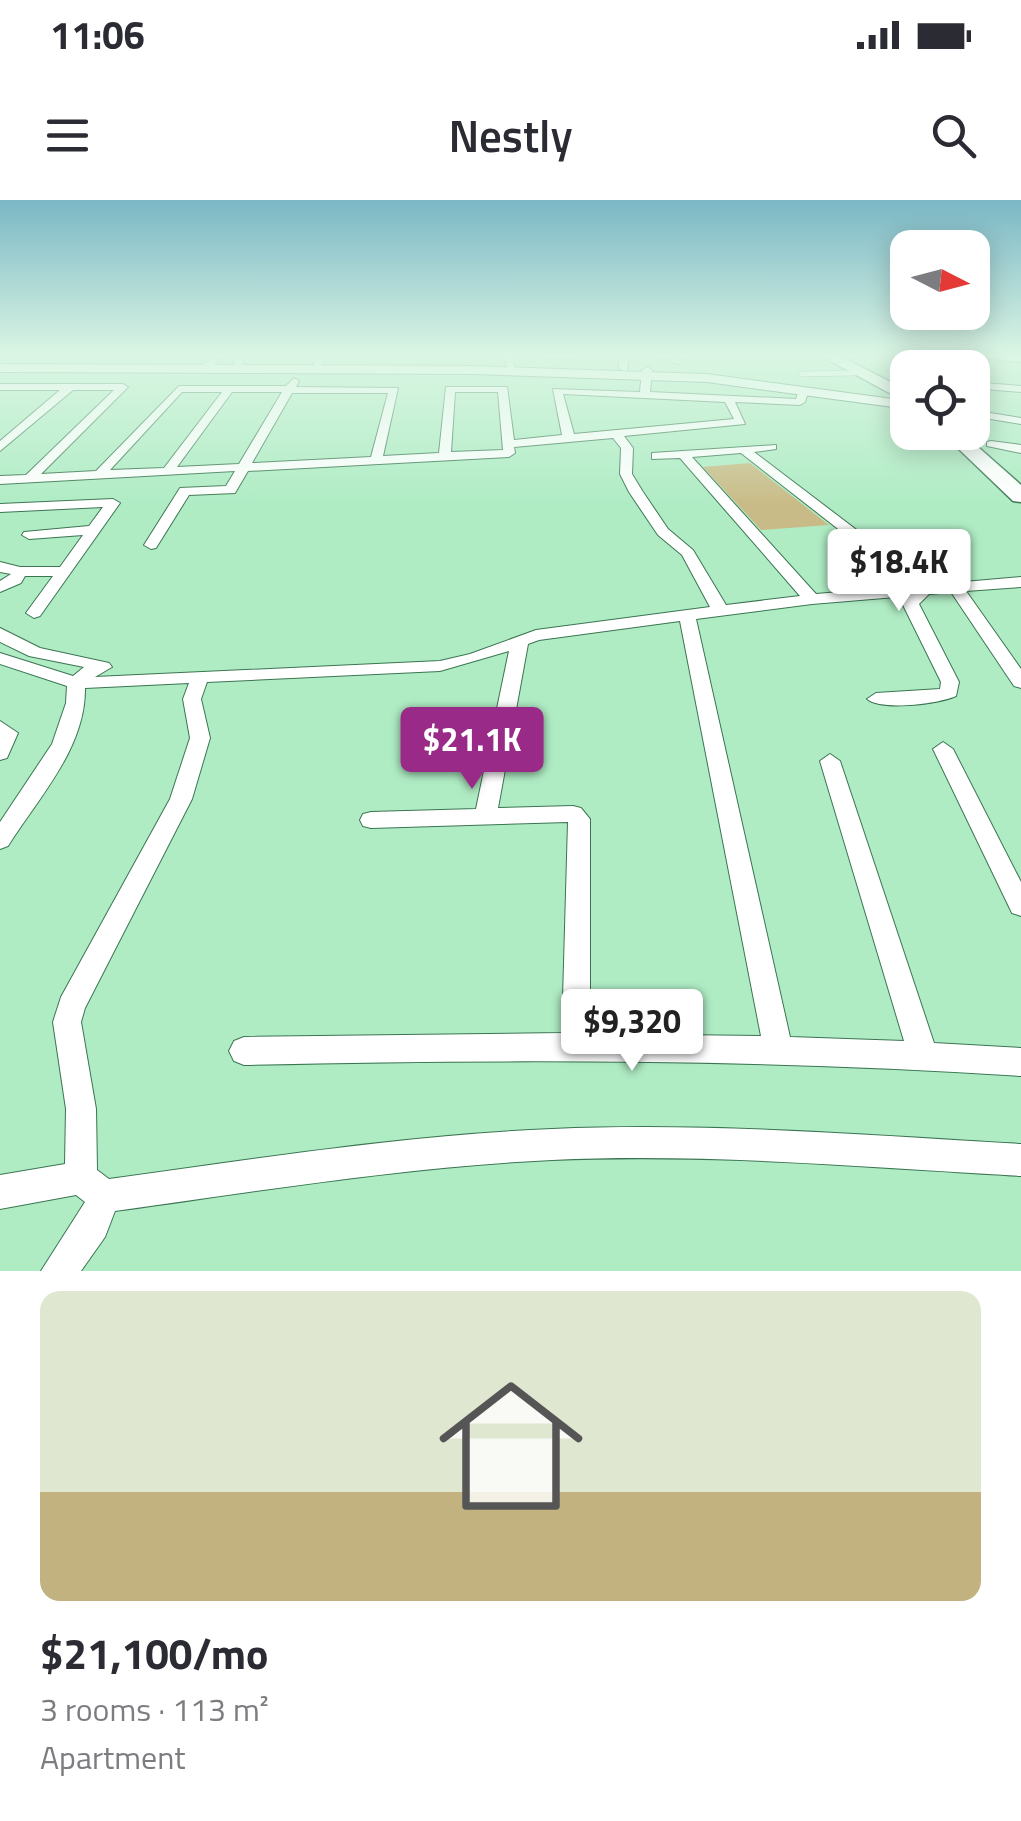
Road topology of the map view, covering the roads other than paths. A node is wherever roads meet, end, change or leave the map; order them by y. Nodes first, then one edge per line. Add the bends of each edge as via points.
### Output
1 (49, 405) edge
2 (104, 405) edge
3 (163, 405) edge
4 (217, 405) edge
5 (279, 405) edge
6 (390, 405) edge
7 (449, 405) edge
8 (505, 405) edge
9 (561, 405) edge
10 (674, 405) edge
11 (732, 405) edge
12 (990, 416) edge
13 (1021, 422) edge
14 (687, 428) junction
15 (623, 430) junction
16 (569, 439) junction
17 (990, 444) edge
18 (0, 446) edge
19 (772, 447) dead end
20 (509, 448) junction
21 (742, 449) junction
22 (995, 449) junction
23 (1021, 449) edge
24 (970, 450) edge
25 (683, 454) junction
26 (444, 456) junction
27 (656, 456) dead end
28 (376, 459) junction
29 (1021, 462) edge
30 (244, 466) junction
31 (168, 471) junction
32 (1021, 471) edge
33 (99, 475) junction
34 (29, 479) junction
35 (0, 480) edge
36 (1021, 496) edge
37 (0, 508) edge
38 (95, 530) junction
39 (29, 535) dead end
40 (151, 544) dead end
41 (7, 572) edge
42 (61, 574) junction
43 (1021, 582) edge
44 (956, 588) junction
45 (925, 589) junction
46 (812, 599) junction
47 (720, 610) junction
48 (34, 613) dead end
49 (687, 614) junction
50 (0, 633) edge
51 (520, 640) junction
52 (0, 658) edge
53 (98, 665) junction
54 (127, 679) junction
55 (199, 680) junction
56 (1021, 682) edge
57 (76, 683) junction
58 (876, 698) dead end
59 (0, 727) edge
60 (943, 749) dead end
61 (0, 753) edge
62 (830, 762) dead end
63 (485, 818) junction
64 (371, 820) dead end
65 (0, 840) edge
66 (1021, 906) edge
67 (576, 1044) junction
68 (778, 1048) junction
69 (244, 1050) dead end
70 (923, 1055) junction
71 (1021, 1062) edge
72 (1021, 1160) edge
73 (92, 1187) junction
74 (0, 1192) edge
75 (60, 1271) edge

1 - 18 street
2 - 34 street
3 - 33 street
4 - 31 street
5 - 30 street
6 - 28 street
7 - 26 street
8 - 20 street
9 - 16 street
10 - 14 street
11 - 14 street via 741,422
12 - 13 street
14 - 15 street
15 - 16 street
15 - 47 street via 626,474 663,532 688,553
16 - 20 street
17 - 22 highway
19 - 21 street
20 - 26 street
21 - 25 street
21 - 45 street
22 - 23 street
22 - 29 street
22 - 32 highway
24 - 36 highway
25 - 27 street
25 - 46 street
26 - 28 street
28 - 30 street
30 - 31 street
30 - 40 street via 230,490 185,491
31 - 33 street
33 - 34 street
34 - 35 street
37 - 38 street via 113,503
38 - 39 street
38 - 42 street
41 - 42 street
42 - 48 street
43 - 44 street
44 - 45 street
44 - 56 street
45 - 46 street
45 - 58 street via 910,603 949,692
46 - 47 street
47 - 49 street
49 - 51 street
49 - 68 street
50 - 53 street via 34,651
51 - 55 street via 440,666
51 - 63 street
52 - 57 street
53 - 54 street
53 - 57 street
54 - 55 street
54 - 57 street
55 - 73 street via 192,699 200,738 181,799 67,1022
57 - 65 street via 68,734
59 - 61 street via 8,733
60 - 66 street
62 - 70 street
63 - 64 street
63 - 67 street via 579,819
67 - 68 street
67 - 69 street
68 - 70 street
70 - 71 street
72 - 73 street via 605,1144 489,1148
73 - 74 street
73 - 75 street via 93,1225

